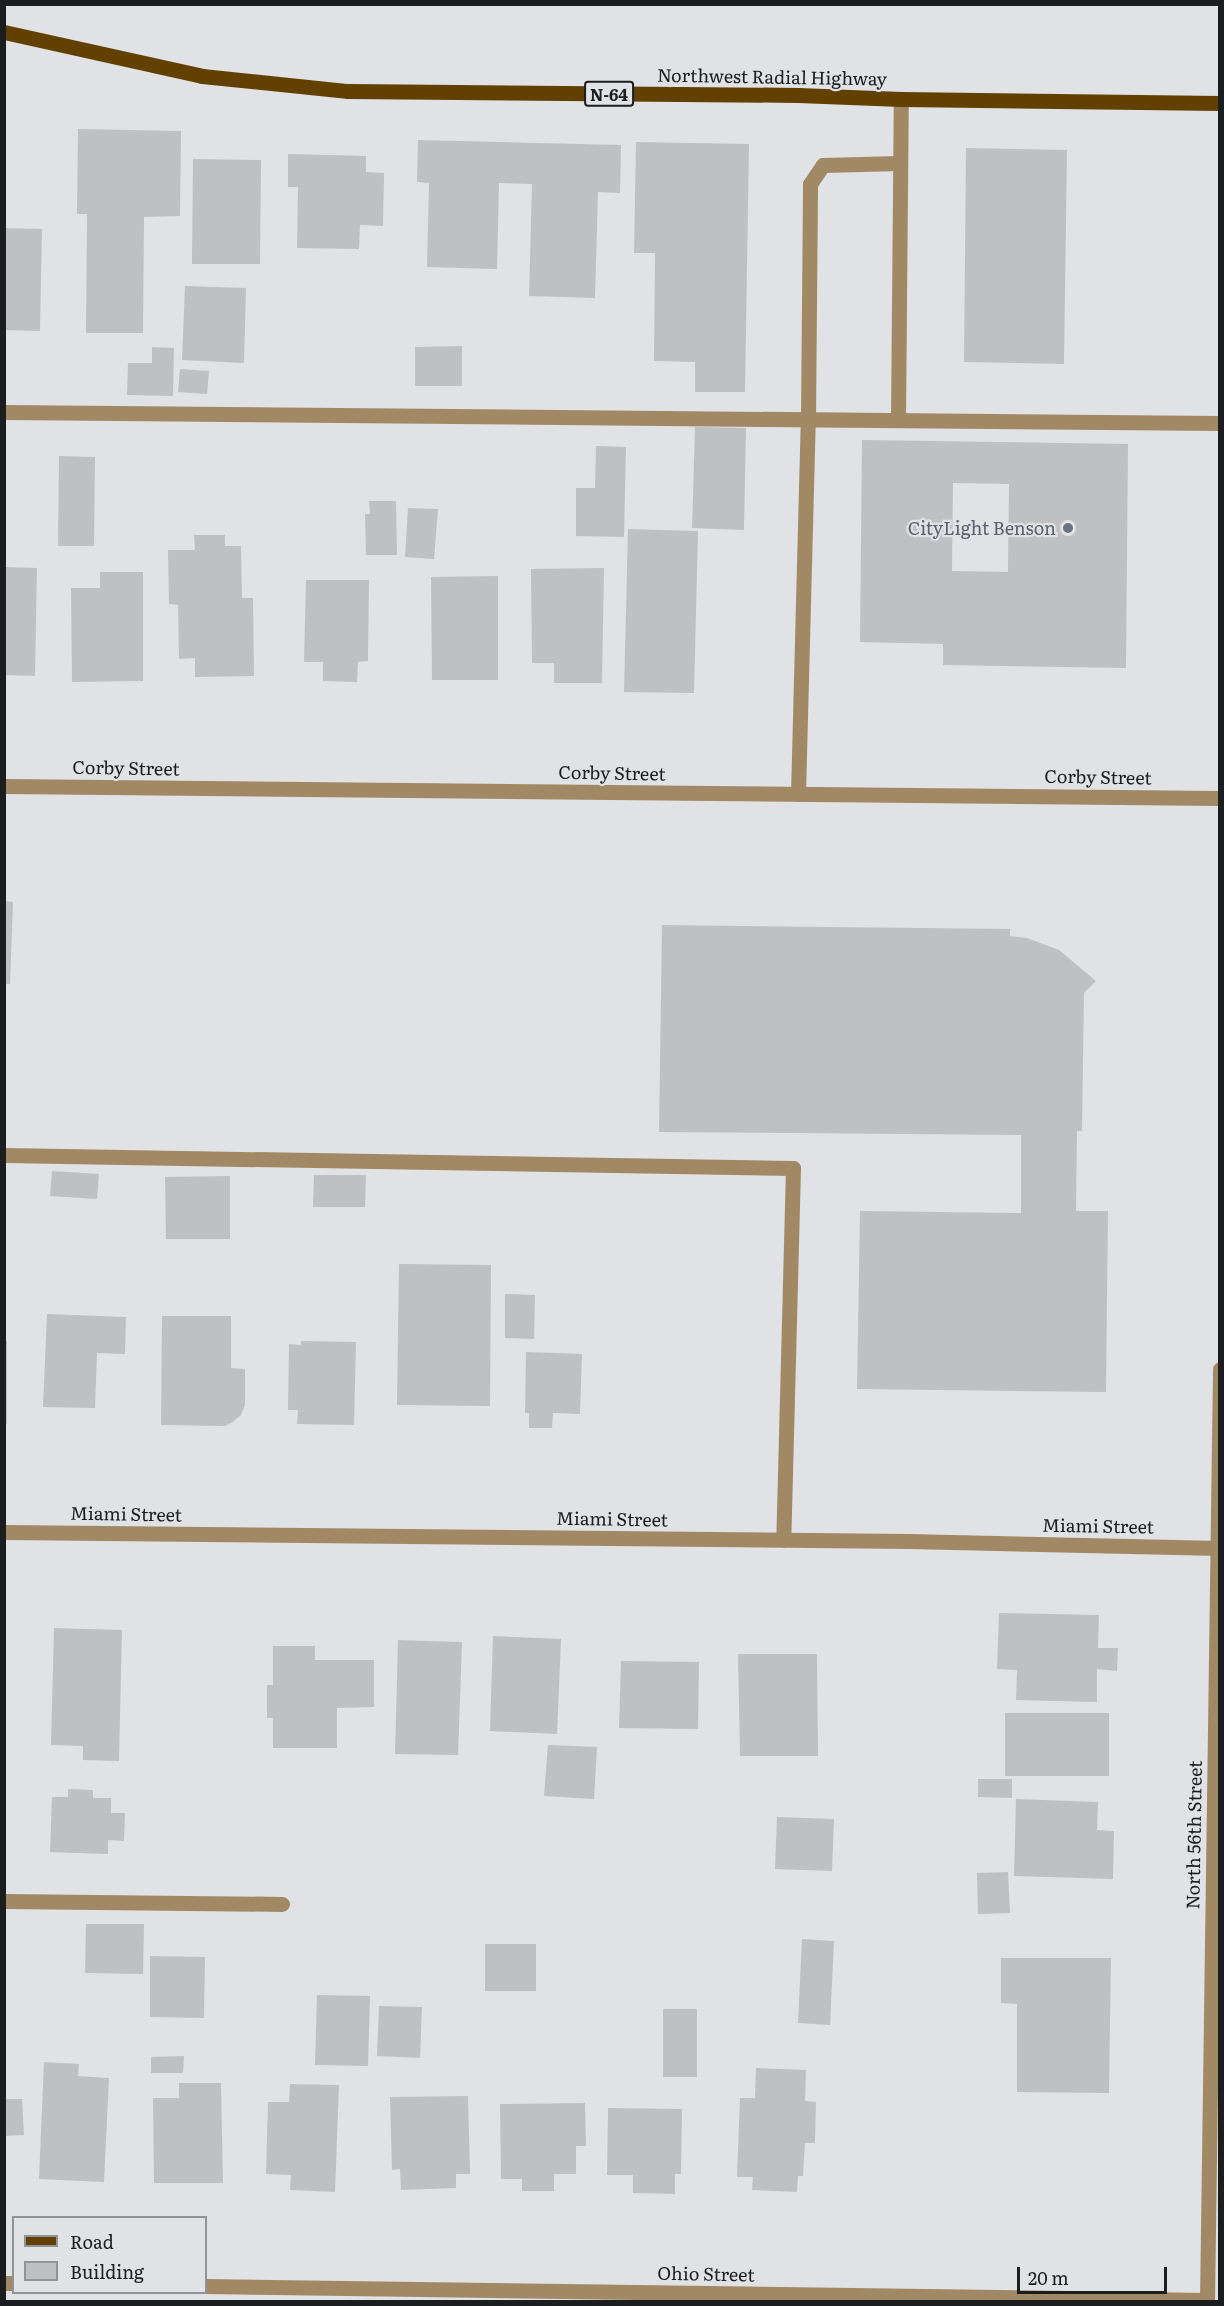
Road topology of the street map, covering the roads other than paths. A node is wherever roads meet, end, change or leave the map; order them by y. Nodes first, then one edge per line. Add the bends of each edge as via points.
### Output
1 (4, 32) edge
2 (901, 99) junction
3 (1220, 103) edge
4 (899, 163) junction
5 (4, 412) edge
6 (808, 419) junction
7 (898, 420) junction
8 (1220, 423) edge
9 (4, 786) edge
10 (798, 794) junction
11 (1220, 798) edge
12 (4, 1155) edge
13 (1220, 1369) edge
14 (4, 1532) edge
15 (783, 1540) junction
16 (1219, 1548) edge
17 (4, 1901) edge
18 (282, 1904) dead end
19 (207, 2286) edge
20 (1207, 2301) edge

1 - 2 main road, Northwest Radial Highway / N-64 via 202,76 348,91
2 - 3 main road, Northwest Radial Highway / N-64
2 - 4 street
4 - 6 street via 823,165 810,184
4 - 7 street
5 - 6 street
6 - 7 street
6 - 10 street
7 - 8 street
9 - 10 street, Corby Street
10 - 11 street, Corby Street
12 - 15 street via 793,1168
13 - 16 street, North 56th Street
14 - 15 street, Miami Street
15 - 16 street, Miami Street
16 - 20 street, North 56th Street
17 - 18 street
19 - 20 street, Ohio Street

